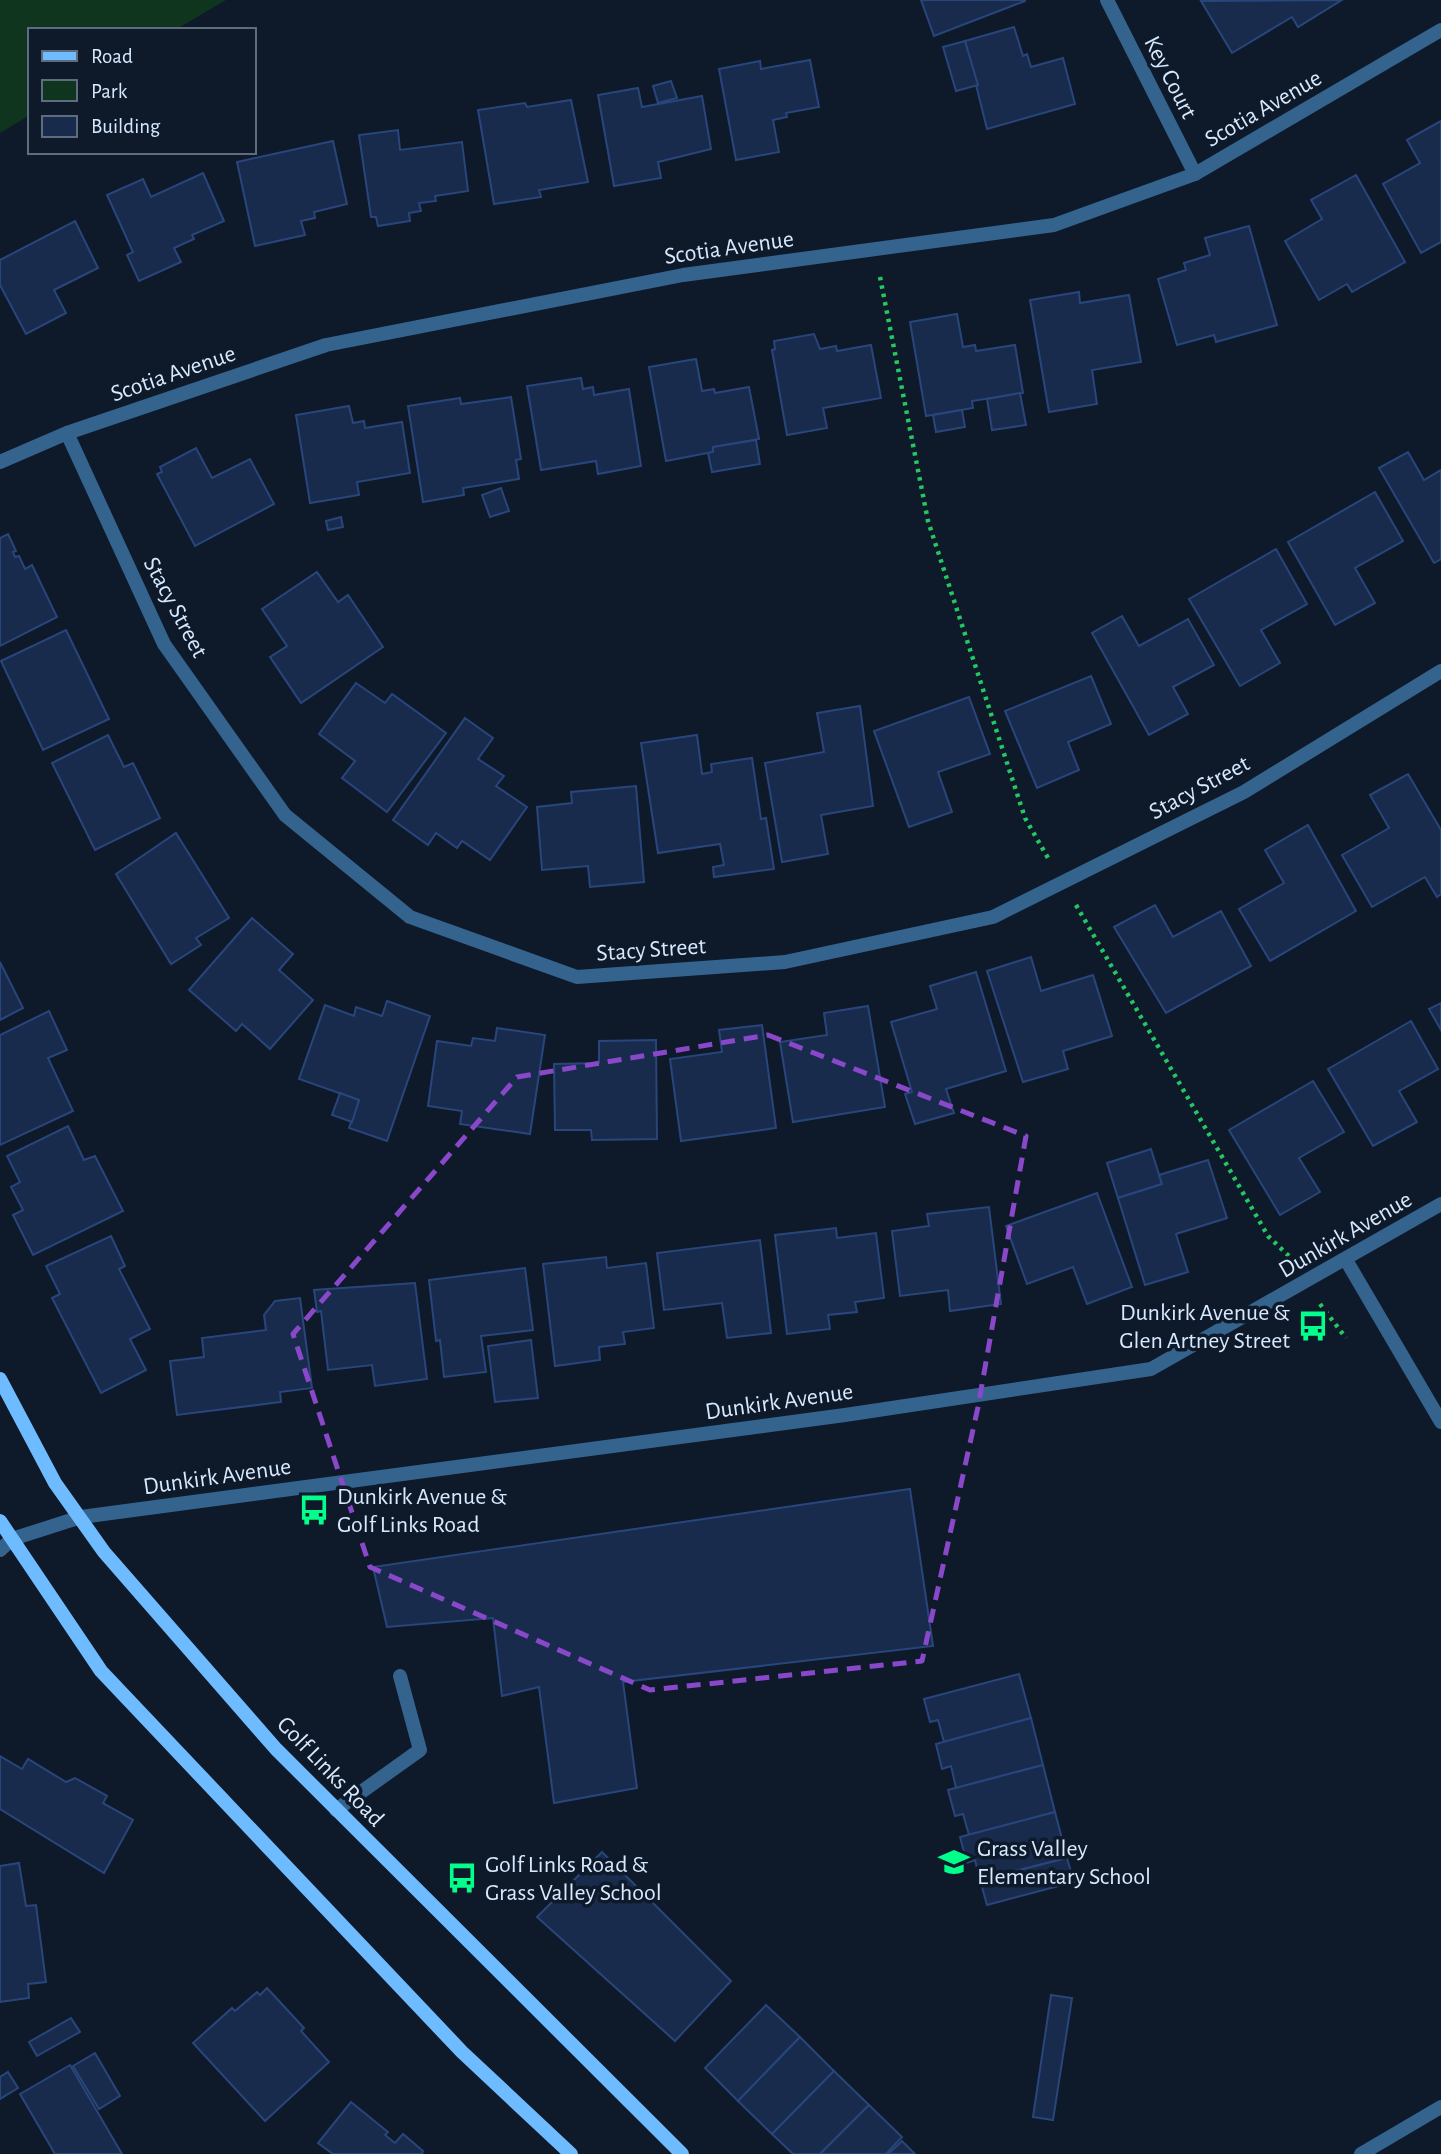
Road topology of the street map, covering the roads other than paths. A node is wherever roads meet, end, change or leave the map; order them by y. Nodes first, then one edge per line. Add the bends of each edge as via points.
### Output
1 (1107, 0) edge
2 (1441, 30) edge
3 (1195, 174) junction
4 (67, 433) junction
5 (0, 463) edge
6 (1441, 671) edge
7 (1441, 1204) edge
8 (1346, 1260) junction
9 (0, 1378) edge
10 (1441, 1422) edge
11 (81, 1517) junction
12 (0, 1521) edge
13 (12, 1539) junction
14 (0, 1549) edge
15 (400, 1676) dead end
16 (336, 1810) junction
17 (1441, 2108) edge
18 (571, 2154) edge
19 (682, 2154) edge
20 (1361, 2154) edge

1 - 3 street, Key Court
2 - 3 street, Scotia Avenue
3 - 4 street, Scotia Avenue via 1054,225 683,275 326,345
4 - 5 street, Scotia Avenue
4 - 6 street, Stacy Street via 164,644 285,815 410,917 577,977 785,962 993,917 1244,792
7 - 8 street, Dunkirk Avenue
8 - 10 street
8 - 11 street, Dunkirk Avenue via 1151,1369 831,1417
9 - 11 main road, Golf Links Road via 55,1483
11 - 13 street, Dunkirk Avenue
11 - 16 main road, Golf Links Road via 104,1552 275,1749
12 - 13 main road
13 - 14 street
13 - 18 main road via 101,1671 462,2052
15 - 16 street via 420,1750
16 - 19 main road, Golf Links Road
17 - 20 street

